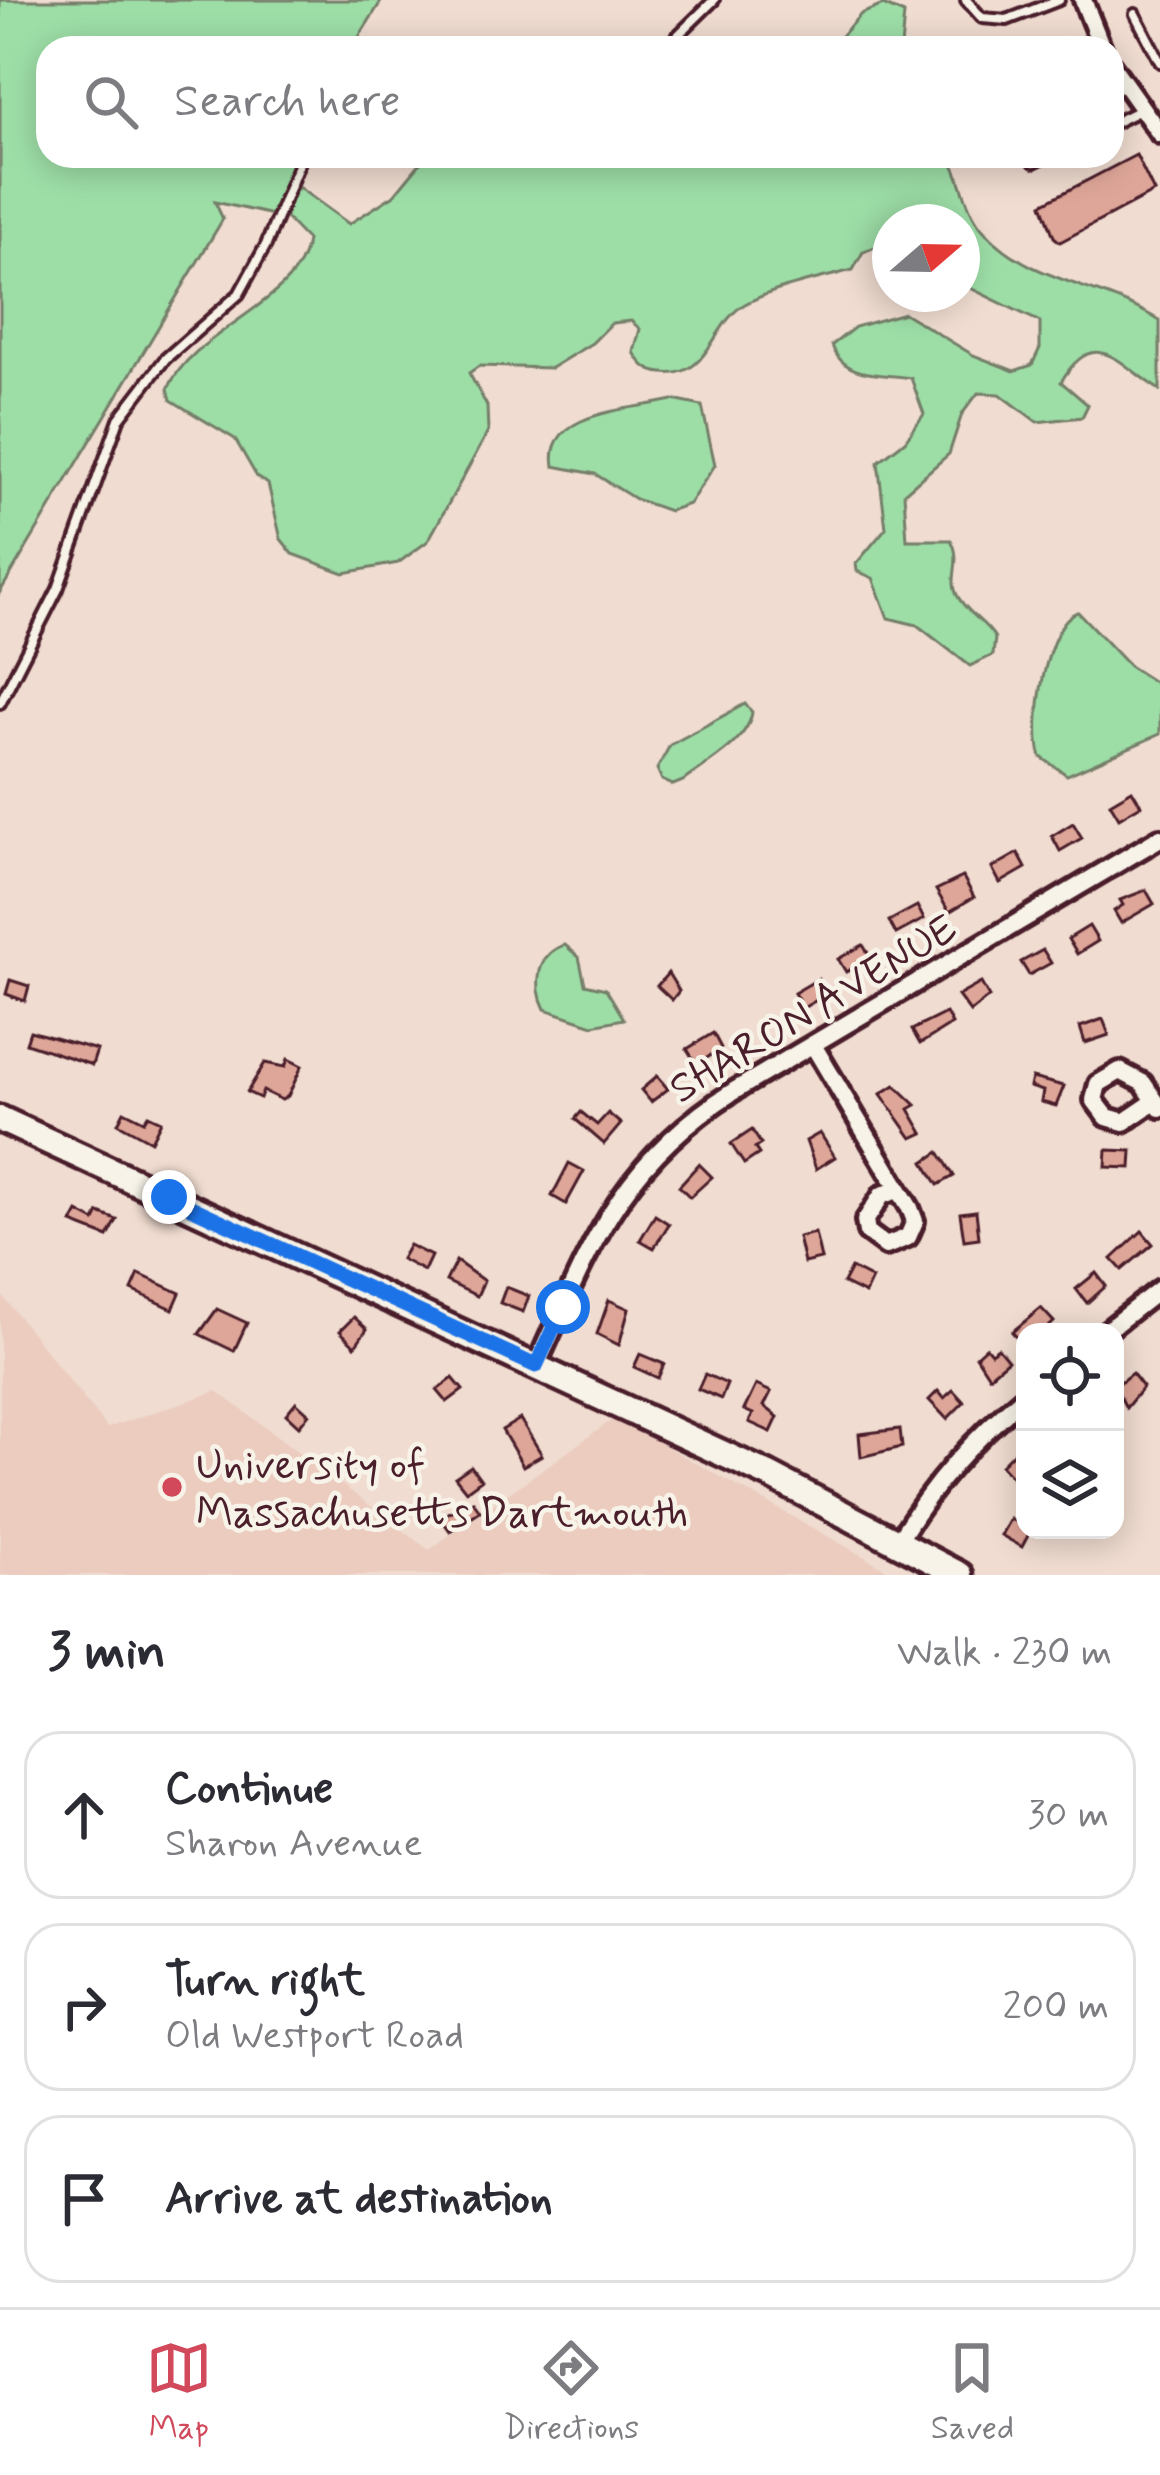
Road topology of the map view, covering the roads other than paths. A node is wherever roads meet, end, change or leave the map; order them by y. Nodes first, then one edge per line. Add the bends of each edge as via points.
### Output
1 (714, 0) edge
2 (966, 0) edge
3 (1059, 0) edge
4 (1083, 0) edge
5 (1135, 14) dead end
6 (676, 36) edge
7 (1097, 36) edge
8 (1160, 62) edge
9 (1124, 81) edge
10 (1149, 112) edge
11 (1160, 134) edge
12 (297, 168) edge
13 (0, 703) edge
14 (1160, 838) edge
15 (813, 1045) junction
16 (0, 1119) edge
17 (898, 1190) dead end
18 (1160, 1289) edge
19 (1117, 1323) edge
20 (536, 1366) junction
21 (1016, 1404) edge
22 (899, 1540) junction
23 (960, 1575) edge

1 - 6 lane
2 - 3 lane via 982,18 1007,20
4 - 7 street
5 - 8 lane
9 - 10 street
10 - 11 street
12 - 13 lane via 239,294 164,359 119,419 58,589
14 - 15 street, SHARON AVENUE
15 - 17 street
15 - 20 street, SHARON AVENUE via 694,1117 649,1159 610,1208
16 - 20 main road
18 - 19 street
20 - 22 main road
21 - 22 street via 952,1464
22 - 23 main road

